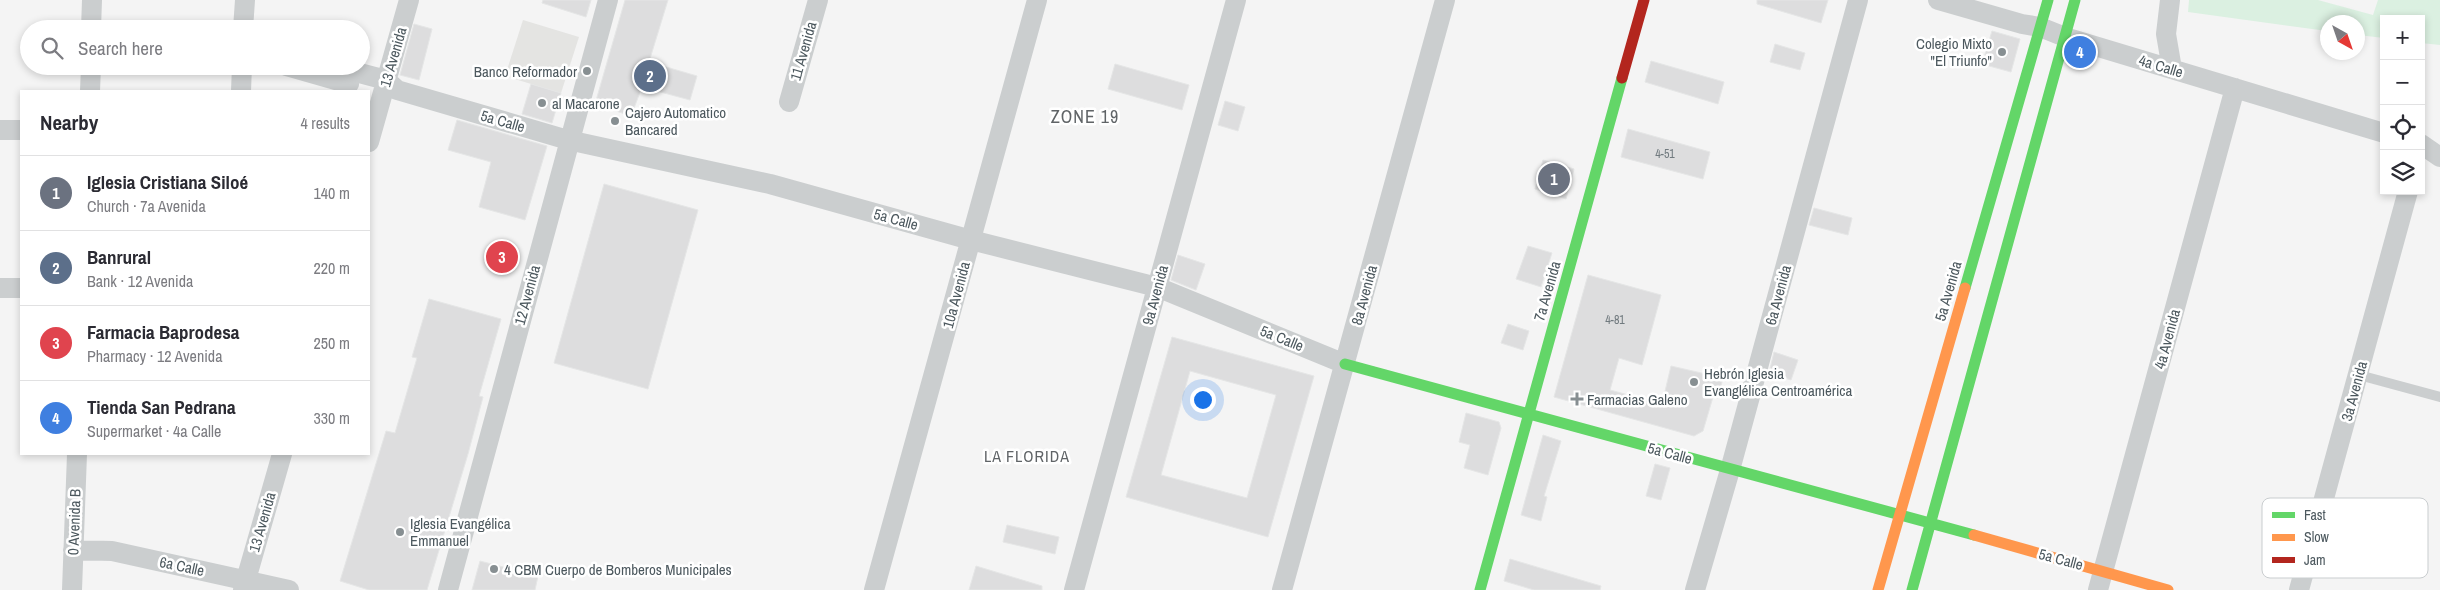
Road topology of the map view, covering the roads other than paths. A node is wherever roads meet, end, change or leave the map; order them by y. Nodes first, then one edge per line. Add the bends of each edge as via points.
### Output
1 (92, 0) edge
2 (245, 0) edge
3 (409, 0) edge
4 (608, 0) edge
5 (818, 0) edge
6 (1037, 0) edge
7 (1236, 0) edge
8 (1445, 0) edge
9 (1644, 0) edge
10 (1858, 0) edge
11 (1938, 0) edge
12 (2048, 0) edge
13 (2075, 0) edge
14 (2170, 0) edge
15 (91, 20) edge
16 (244, 20) edge
17 (2040, 27) junction
18 (2065, 37) junction
19 (2172, 69) junction
20 (91, 75) edge
21 (328, 75) edge
22 (356, 75) edge
23 (388, 88) junction
24 (2235, 88) junction
25 (90, 90) edge
26 (788, 102) dead end
27 (0, 130) edge
28 (20, 130) edge
29 (2380, 132) edge
30 (370, 139) edge
31 (568, 140) junction
32 (2425, 147) edge
33 (2440, 157) edge
34 (2407, 195) edge
35 (971, 240) junction
36 (1157, 287) junction
37 (0, 288) edge
38 (20, 288) edge
39 (1345, 364) junction
40 (2359, 375) junction
41 (2440, 396) edge
42 (1529, 414) junction
43 (77, 455) edge
44 (282, 455) edge
45 (1730, 470) junction
46 (2325, 498) edge
47 (1898, 515) junction
48 (1931, 524) junction
49 (73, 550) junction
50 (2101, 580) edge
51 (245, 585) edge
52 (72, 590) edge
53 (289, 590) edge
54 (448, 590) edge
55 (874, 590) edge
56 (1074, 590) edge
57 (1282, 590) edge
58 (1480, 590) edge
59 (1695, 590) edge
60 (1878, 590) edge
61 (1912, 590) edge
62 (2168, 590) edge

1 - 15 street
2 - 16 street
3 - 23 street, 13 Avenida
4 - 31 street, 12 Avenida
5 - 26 street, 11 Avenida
6 - 35 street, 10a Avenida
7 - 36 street, 9a Avenida
8 - 39 street, 8a Avenida
9 - 42 street, 7a Avenida
10 - 45 street, 6a Avenida
11 - 17 street, 4a Calle
12 - 17 street, 5a Avenida
13 - 18 street
14 - 19 street via 2166,34
17 - 18 street, 4a Calle
17 - 47 street, 5a Avenida
18 - 19 street, 4a Calle
18 - 48 street
19 - 24 street, 4a Calle
20 - 25 street
21 - 23 street, 5a Calle
22 - 23 street, 5a Calle
23 - 30 street, 13 Avenida
23 - 31 street, 5a Calle
24 - 29 street, 4a Calle
24 - 50 street, 4a Avenida
27 - 28 street
31 - 35 street, 5a Calle via 770,184
31 - 54 street, 12 Avenida
32 - 33 street
34 - 40 street, 3a Avenida
35 - 36 street, 5a Calle
35 - 55 street, 10a Avenida
36 - 39 street, 5a Calle
36 - 56 street, 9a Avenida
37 - 38 street
39 - 42 street, 5a Calle
39 - 57 street, 8a Avenida
40 - 41 lane
40 - 46 street, 3a Avenida
42 - 45 street, 5a Calle
42 - 58 street, 7a Avenida
43 - 49 street, 0 Avenida B
44 - 51 street, 13 Avenida
45 - 47 street, 5a Calle
45 - 59 street, 6a Avenida
47 - 48 street, 5a Calle
47 - 60 street, 5a Avenida
48 - 50 street, 5a Calle
48 - 61 street
49 - 51 street, 6a Calle via 112,551
49 - 52 street, 0 Avenida B
50 - 62 street, 5a Calle
51 - 53 street, 6a Calle

